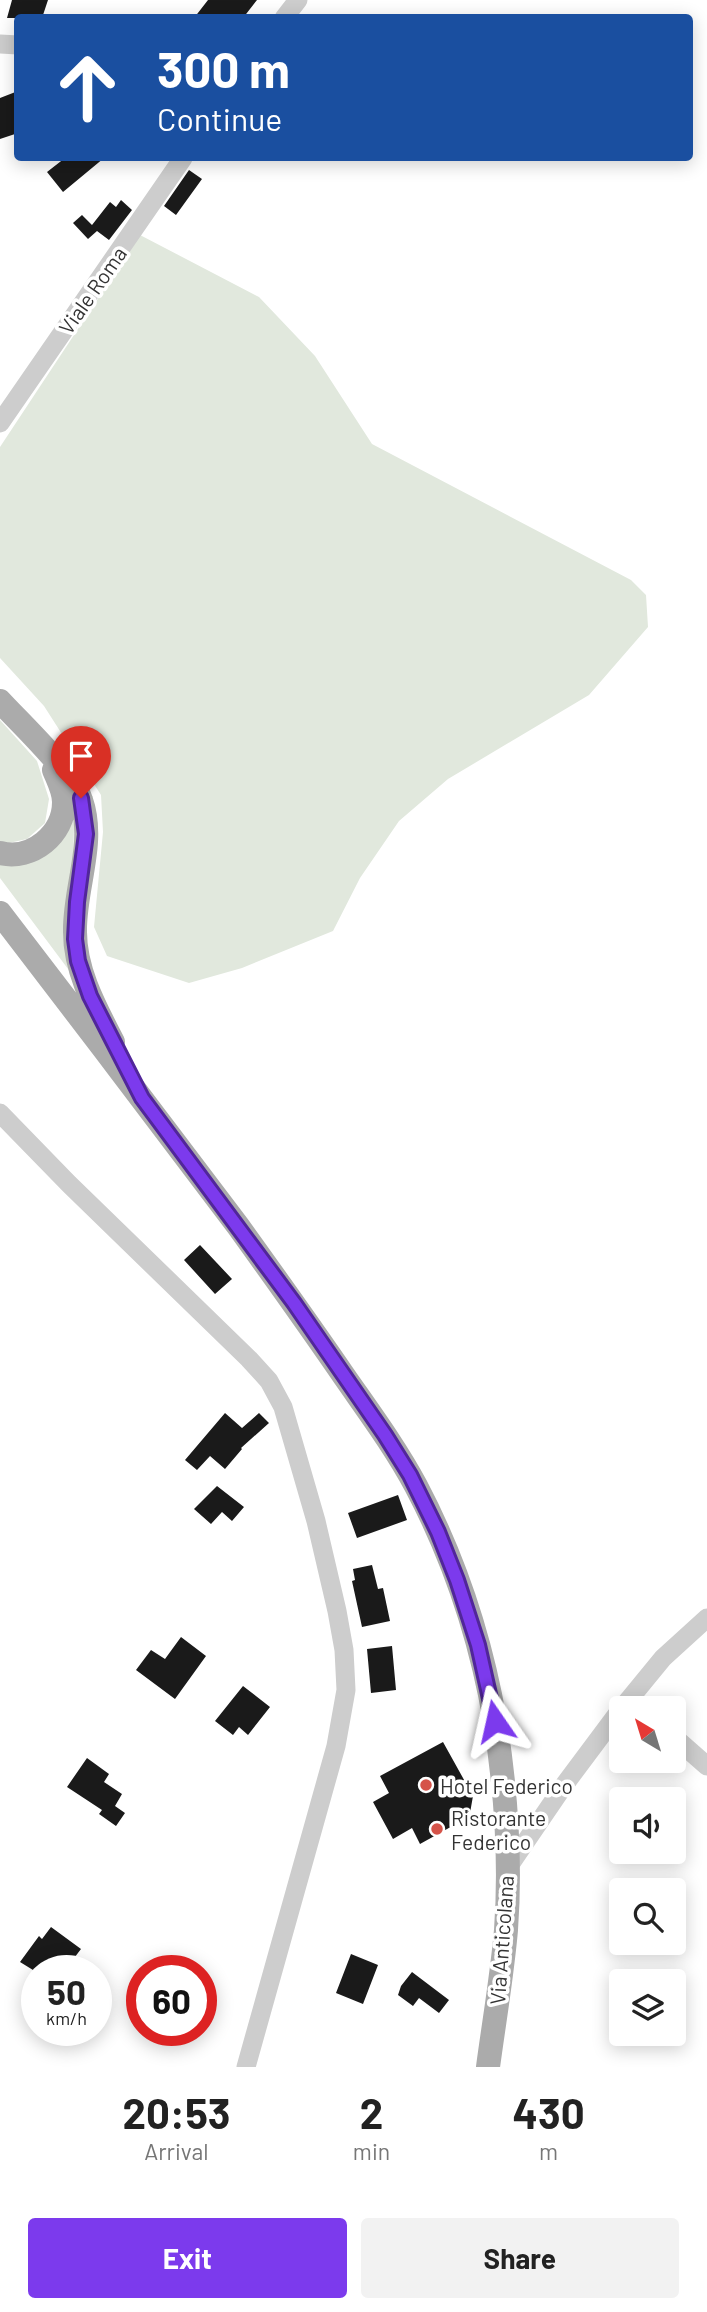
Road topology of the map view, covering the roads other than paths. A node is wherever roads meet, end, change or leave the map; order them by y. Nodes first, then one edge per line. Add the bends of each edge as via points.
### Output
1 (298, 0) edge
2 (287, 14) edge
3 (181, 161) edge
4 (0, 423) edge
5 (0, 701) edge
6 (44, 751) junction
7 (0, 853) edge
8 (0, 913) edge
9 (142, 1098) junction
10 (0, 1113) edge
11 (707, 1618) edge
12 (634, 1696) edge
13 (609, 1729) edge
14 (686, 1748) edge
15 (707, 1766) edge
16 (506, 1869) junction
17 (246, 2067) edge
18 (488, 2067) edge

1 - 2 street
3 - 4 street, Viale Roma
5 - 6 main road
6 - 7 main road via 63,794 61,818 38,848 23,854
6 - 9 main road via 77,790 86,820 75,929 78,961 97,1011
8 - 9 main road, Via Anticolana
9 - 16 main road, Via Anticolana via 294,1303 402,1462 430,1516 463,1597 487,1683 502,1774
10 - 17 street via 269,1381 283,1407 316,1521 342,1637 345,1703
11 - 12 street via 663,1658
13 - 16 street
14 - 15 street
16 - 18 main road, Via Anticolana via 504,1944

